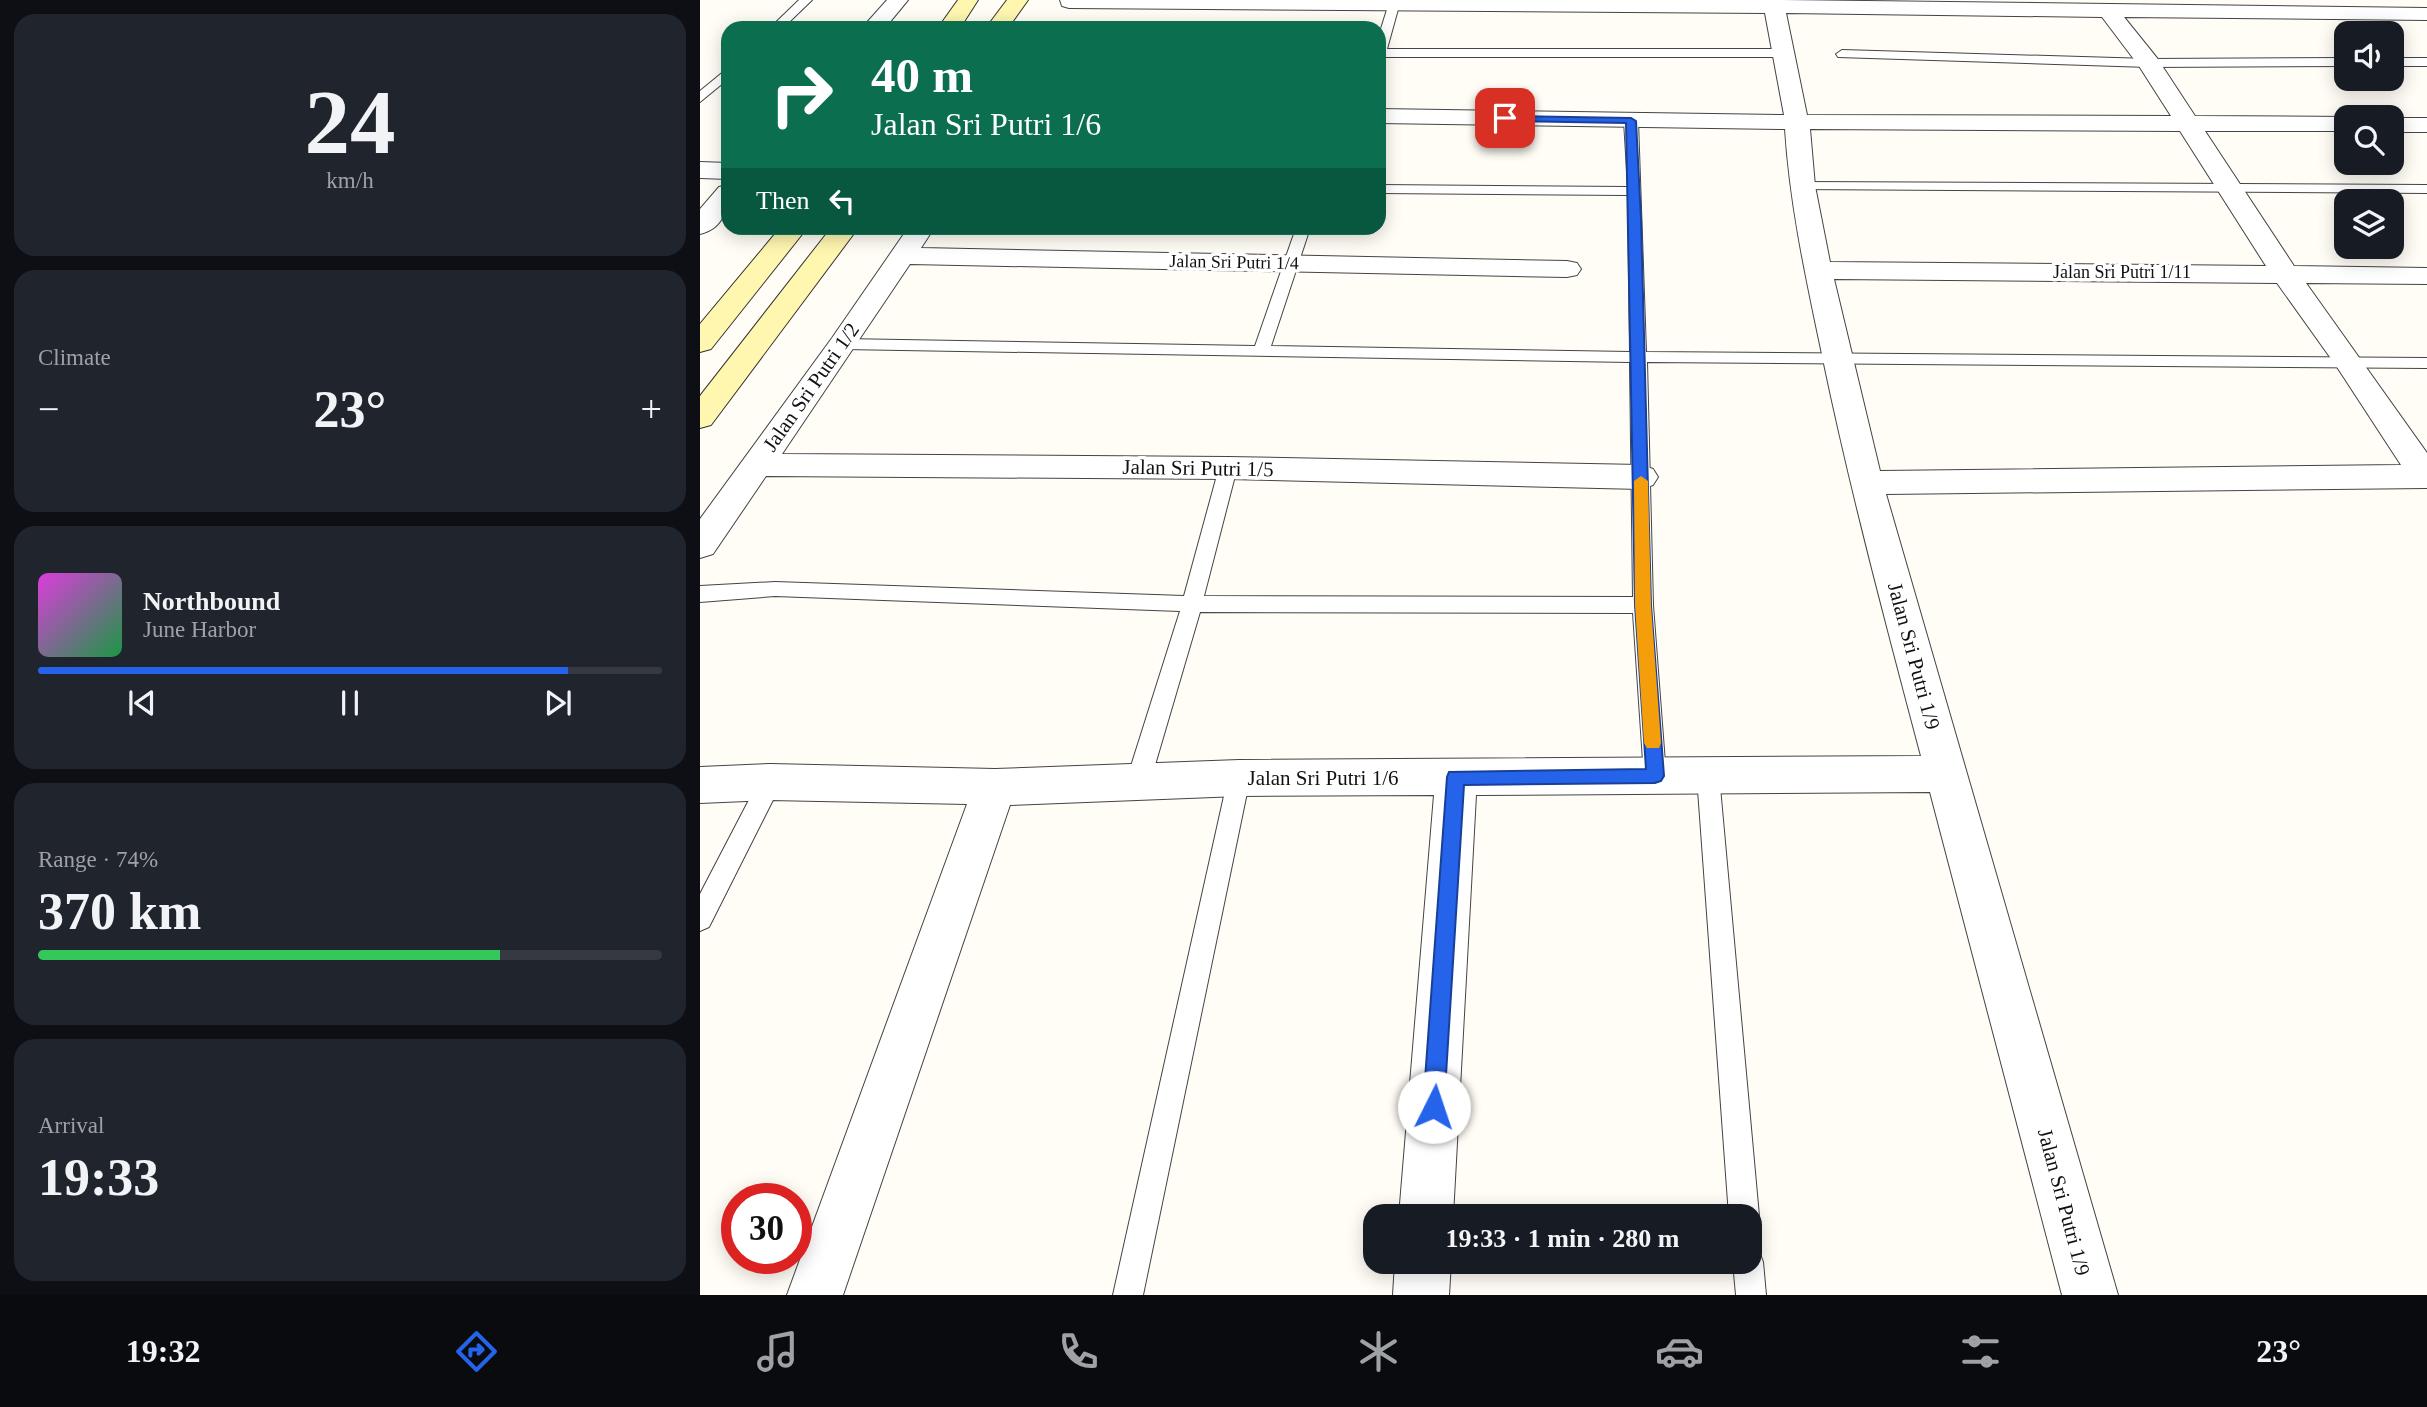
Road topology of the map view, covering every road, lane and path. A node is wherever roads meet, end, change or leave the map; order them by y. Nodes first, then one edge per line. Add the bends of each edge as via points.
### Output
1 (807, 0) edge
2 (898, 0) edge
3 (968, 0) edge
4 (1018, 0) edge
5 (1394, 2) junction
6 (1774, 4) edge
7 (1066, 7) edge
8 (2106, 9) junction
9 (2427, 14) edge
10 (784, 21) edge
11 (879, 21) edge
12 (954, 21) edge
13 (1002, 21) edge
14 (1386, 30) edge
15 (1784, 53) junction
16 (1386, 54) edge
17 (1842, 54) dead end
18 (2334, 62) edge
19 (2404, 62) edge
20 (2427, 62) edge
21 (2149, 63) junction
22 (721, 78) edge
23 (700, 98) edge
24 (1386, 116) edge
25 (1631, 121) junction
26 (1797, 122) junction
27 (2186, 123) junction
28 (2334, 124) edge
29 (2404, 124) edge
30 (2427, 125) edge
31 (700, 170) edge
32 (721, 171) edge
33 (1802, 186) junction
34 (2230, 187) junction
35 (1386, 188) edge
36 (2427, 189) edge
37 (1635, 191) junction
38 (721, 201) edge
39 (700, 226) edge
40 (788, 235) edge
41 (840, 235) edge
42 (916, 235) edge
43 (1300, 235) edge
44 (902, 256) junction
45 (1289, 263) junction
46 (1567, 268) dead end
47 (1818, 270) junction
48 (2285, 274) junction
49 (2427, 276) edge
50 (700, 343) edge
51 (843, 344) junction
52 (1261, 352) junction
53 (1639, 357) junction
54 (1838, 359) junction
55 (2349, 362) junction
56 (2427, 363) edge
57 (700, 418) edge
58 (755, 465) junction
59 (1228, 468) junction
60 (2426, 475) edge
61 (1641, 477) junction
62 (1866, 482) junction
63 (700, 545) edge
64 (700, 594) edge
65 (1192, 604) junction
66 (1643, 605) junction
67 (1947, 774) junction
68 (1655, 776) junction
69 (1707, 776) junction
70 (1455, 777) junction
71 (1239, 778) junction
72 (770, 782) junction
73 (1138, 782) junction
74 (700, 785) edge
75 (995, 787) junction
76 (700, 919) edge
77 (1427, 1204) edge
78 (1743, 1204) edge
79 (1422, 1274) edge
80 (1749, 1274) edge
81 (815, 1295) edge
82 (1128, 1295) edge
83 (1421, 1295) edge
84 (1751, 1295) edge
85 (2090, 1295) edge

1 - 10 lane
2 - 11 street
3 - 12 main road
4 - 13 main road
5 - 6 street
5 - 7 street
5 - 14 lane
6 - 8 street
6 - 15 street, Jalan Sri Putri 1/9
8 - 9 street
8 - 21 street
15 - 16 lane
15 - 26 street, Jalan Sri Putri 1/9
17 - 21 lane
18 - 21 lane
19 - 20 lane
21 - 27 street
22 - 23 lane
24 - 25 street
25 - 26 street
25 - 37 lane
26 - 27 street
26 - 33 street, Jalan Sri Putri 1/9
27 - 28 street
27 - 34 street
29 - 30 street
31 - 32 street
33 - 34 lane
33 - 47 street, Jalan Sri Putri 1/9
34 - 36 lane
34 - 48 street
35 - 37 lane
37 - 53 lane
38 - 39 street
40 - 50 main road
41 - 57 main road
42 - 44 street, Jalan Sri Putri 1/2
43 - 45 lane
44 - 45 street, Jalan Sri Putri 1/4
44 - 51 street, Jalan Sri Putri 1/2
45 - 46 street, Jalan Sri Putri 1/4
45 - 52 lane
47 - 48 street, Jalan Sri Putri 1/11
47 - 54 street, Jalan Sri Putri 1/9
48 - 49 street, Jalan Sri Putri 1/11
48 - 55 street
51 - 52 lane
51 - 58 street, Jalan Sri Putri 1/2
52 - 53 lane
53 - 54 lane
53 - 61 lane
54 - 55 lane
54 - 62 street, Jalan Sri Putri 1/9
55 - 56 lane
55 - 60 street
58 - 59 street, Jalan Sri Putri 1/5
58 - 63 street, Jalan Sri Putri 1/2
59 - 61 street, Jalan Sri Putri 1/5
59 - 65 lane
60 - 62 street
61 - 66 lane
62 - 67 street, Jalan Sri Putri 1/9
64 - 65 lane via 775,589
65 - 66 lane
65 - 73 lane
66 - 68 lane
67 - 69 street, Jalan Sri Putri 1/6
67 - 85 street, Jalan Sri Putri 1/9
68 - 69 street, Jalan Sri Putri 1/6
68 - 70 street, Jalan Sri Putri 1/6
69 - 78 lane
70 - 71 street, Jalan Sri Putri 1/6
70 - 77 street
71 - 73 street, Jalan Sri Putri 1/6
71 - 82 lane
72 - 74 street, Jalan Sri Putri 1/6
72 - 75 street, Jalan Sri Putri 1/6
72 - 76 lane
73 - 75 street, Jalan Sri Putri 1/6
75 - 81 street
79 - 83 street
80 - 84 lane

